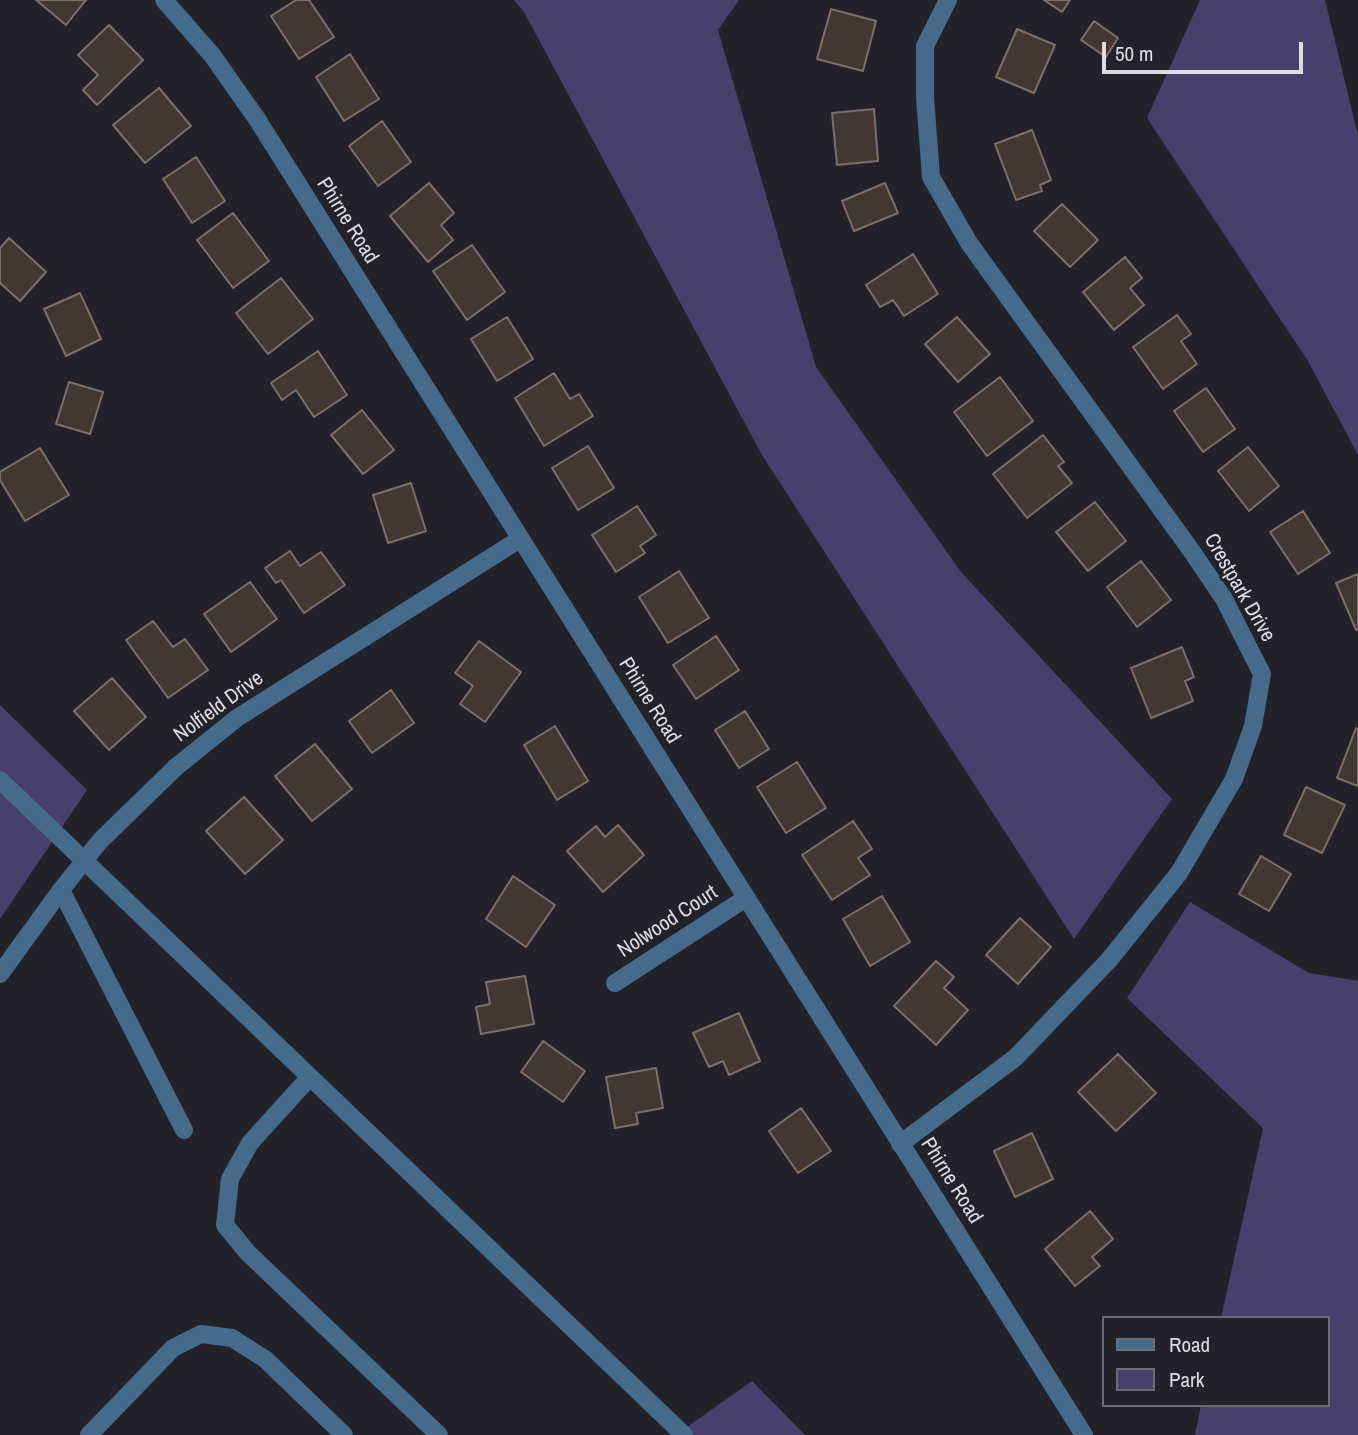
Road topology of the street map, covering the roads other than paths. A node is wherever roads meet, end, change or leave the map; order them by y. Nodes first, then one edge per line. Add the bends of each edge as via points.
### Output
1 (164, 0) edge
2 (948, 0) edge
3 (520, 539) junction
4 (0, 780) edge
5 (83, 862) junction
6 (61, 890) junction
7 (746, 898) junction
8 (0, 974) edge
9 (615, 984) dead end
10 (309, 1078) junction
11 (184, 1129) dead end
12 (900, 1144) junction
13 (89, 1435) edge
14 (344, 1435) edge
15 (439, 1435) edge
16 (684, 1435) edge
17 (1084, 1435) edge

1 - 3 street, Phirne Road via 212,55 257,119
2 - 12 street, Crestpark Drive via 925,46 931,177 969,243 1224,599 1262,674 1253,726 1234,779 1179,873 1109,960 1014,1058
3 - 5 street, Nolfield Drive via 237,718 176,766
3 - 7 street, Phirne Road
4 - 5 street
5 - 6 street, Nolfield Drive
5 - 10 street
6 - 8 street, Nolfield Drive
6 - 11 street
7 - 9 street, Nolwood Court
7 - 12 street, Phirne Road
10 - 15 street via 250,1143 230,1179 225,1225 248,1253
10 - 16 street
12 - 17 street, Phirne Road
13 - 14 street via 173,1348 201,1334 232,1338 264,1359

